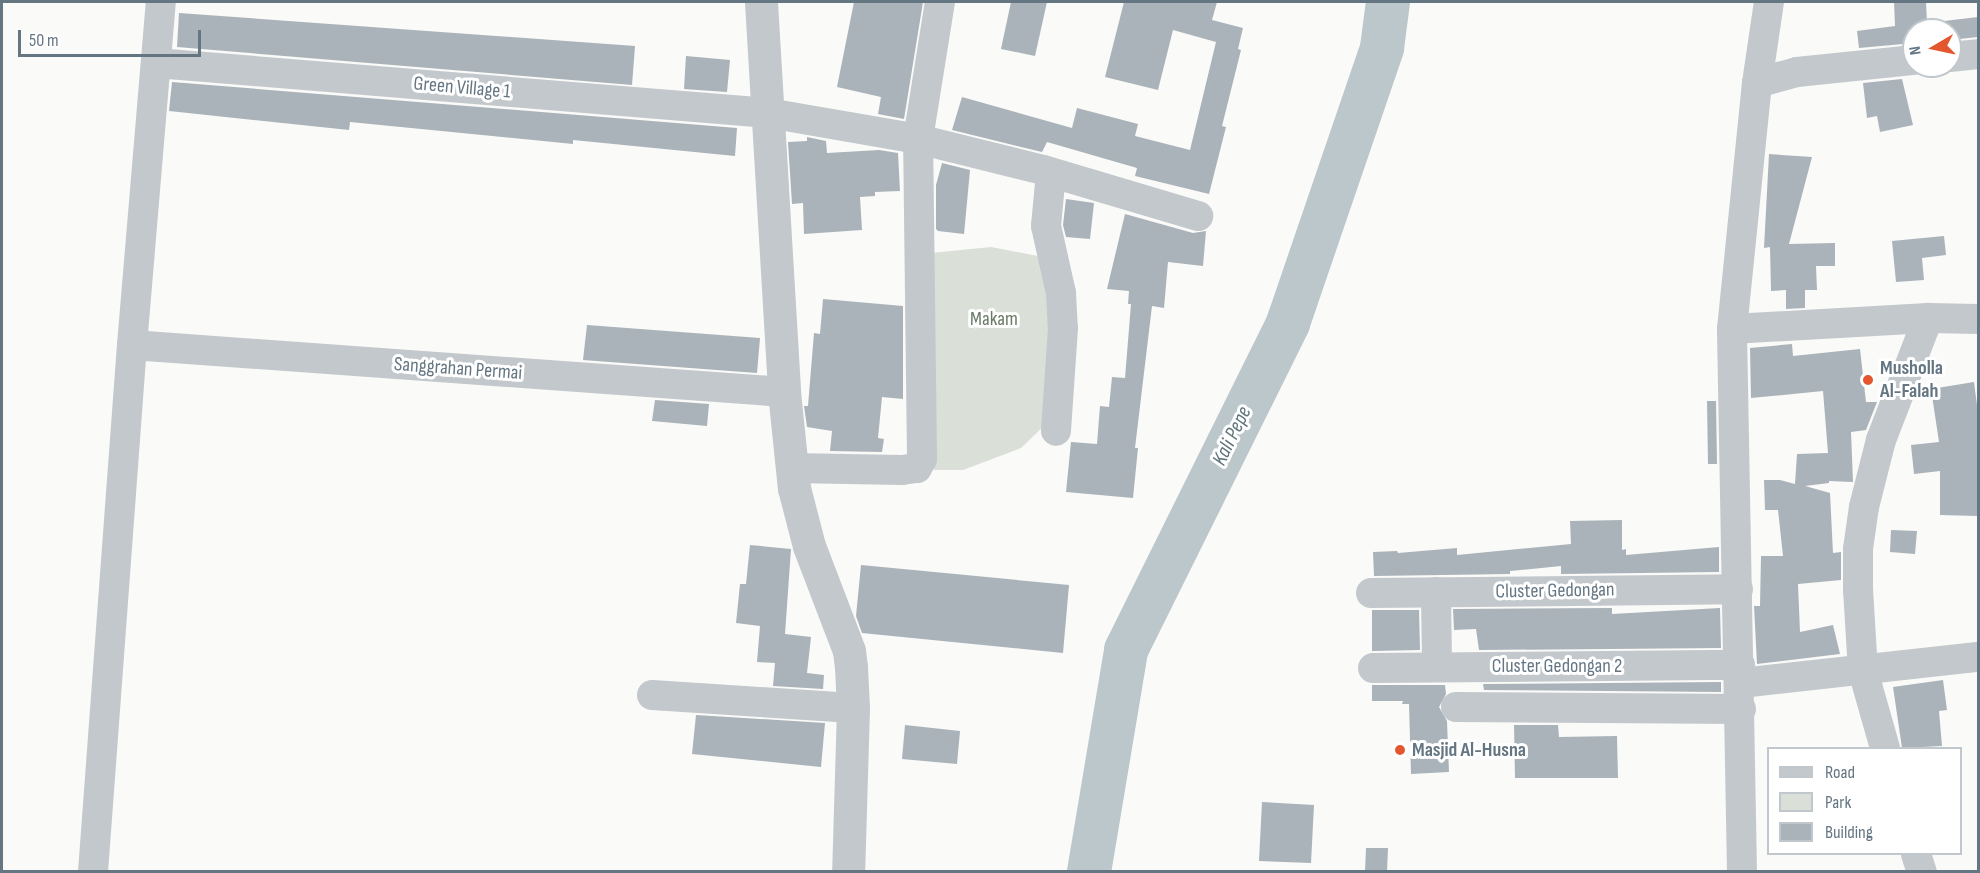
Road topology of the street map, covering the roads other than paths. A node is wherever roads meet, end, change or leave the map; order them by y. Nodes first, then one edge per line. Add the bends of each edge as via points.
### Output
1 (161, 2) edge
2 (761, 2) edge
3 (940, 2) edge
4 (1769, 2) edge
5 (1978, 54) edge
6 (1962, 56) edge
7 (1902, 61) edge
8 (156, 63) junction
9 (1757, 83) junction
10 (768, 113) junction
11 (918, 139) junction
12 (1051, 173) junction
13 (1198, 216) dead end
14 (1928, 318) junction
15 (1978, 319) edge
16 (1732, 328) junction
17 (132, 345) junction
18 (784, 392) junction
19 (1056, 431) dead end
20 (792, 468) junction
21 (1738, 589) junction
22 (1436, 592) junction
23 (1371, 593) dead end
24 (1978, 657) edge
25 (1437, 667) junction
26 (1373, 668) dead end
27 (1863, 671) junction
28 (1741, 686) junction
29 (652, 695) dead end
30 (1456, 707) dead end
31 (854, 708) junction
32 (1886, 747) edge
33 (1916, 855) edge
34 (93, 872) edge
35 (848, 872) edge
36 (1742, 872) edge
37 (1922, 872) edge

1 - 8 street
2 - 10 street
3 - 11 street
4 - 9 street
5 - 6 street
7 - 9 street via 1797,72
8 - 10 street, Green Village 1
8 - 17 street
9 - 16 street
10 - 11 street, Green Village 1
10 - 18 street
11 - 12 street, Green Village 1
11 - 20 street via 922,459 917,468 902,470
12 - 13 street, Green Village 1
12 - 19 street via 1046,226 1058,272 1063,328
14 - 15 street
14 - 16 street
14 - 27 street via 1881,440 1864,507 1858,549
16 - 21 street
17 - 18 street, Sanggrahan Permai
17 - 34 street
18 - 20 street
20 - 31 street via 809,546 849,651
21 - 22 street, Cluster Gedongan
21 - 28 street
22 - 23 street, Cluster Gedongan
22 - 25 street
24 - 27 street
25 - 26 street, Cluster Gedongan 2
25 - 28 street, Cluster Gedongan 2
27 - 28 street
27 - 32 street
28 - 30 street
28 - 36 street
29 - 31 street
31 - 35 street
33 - 37 street

